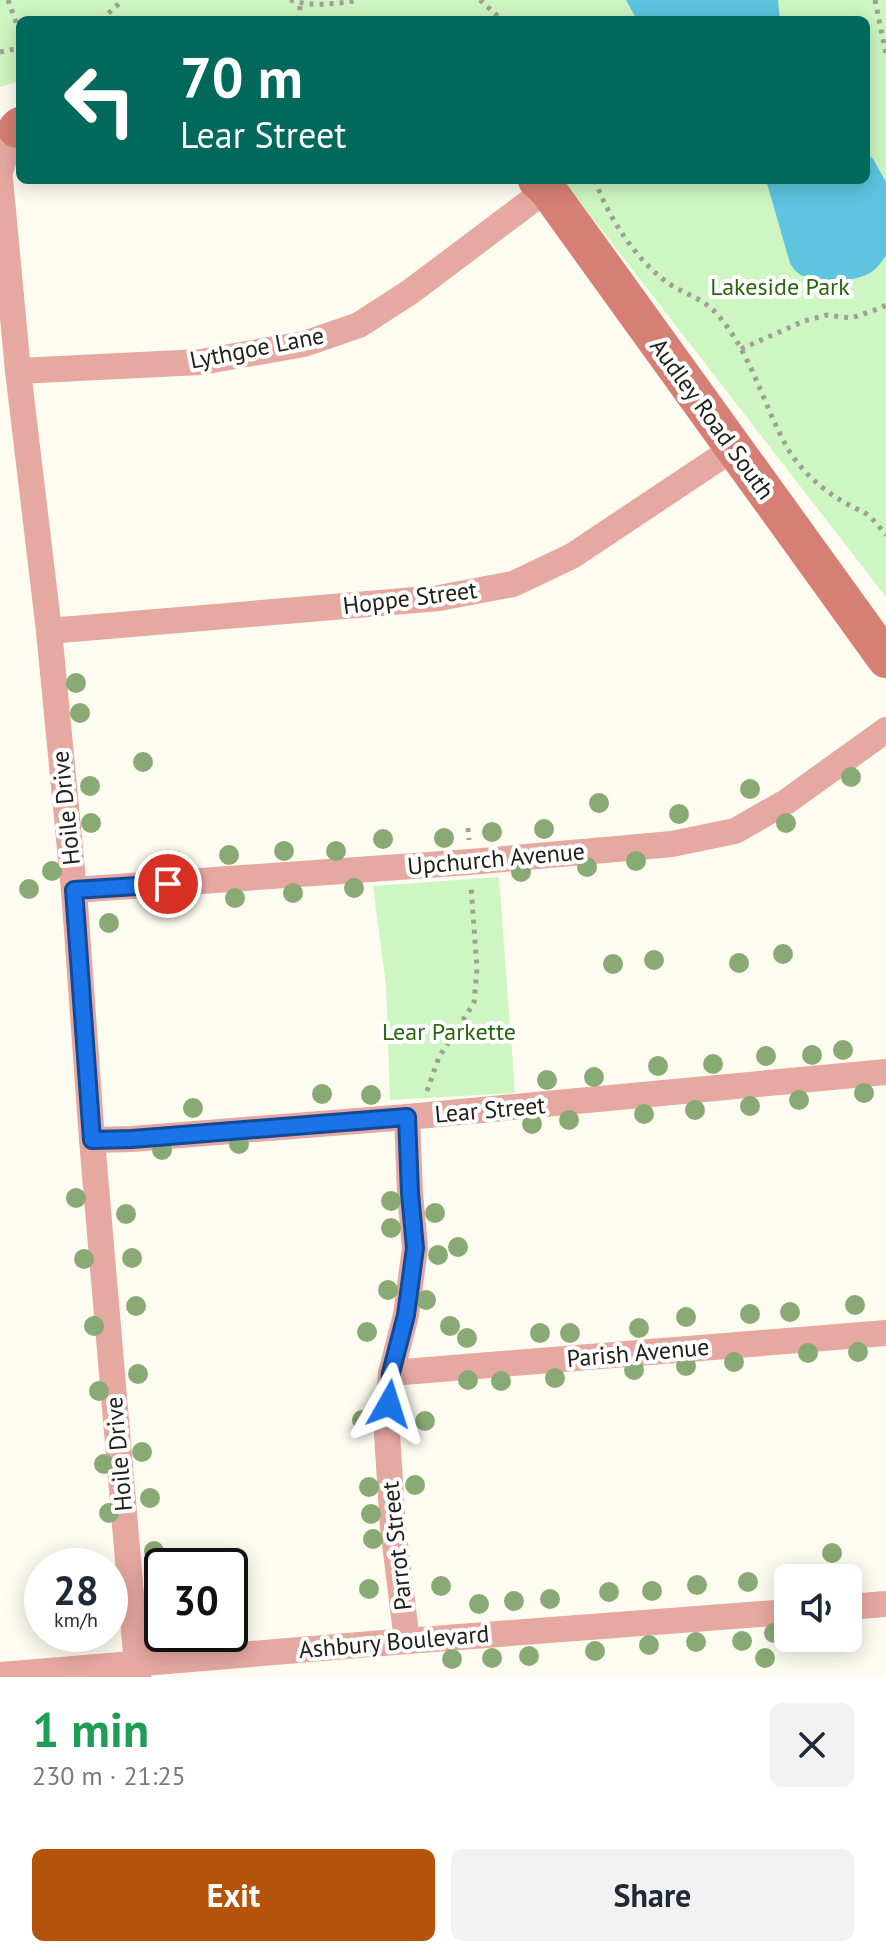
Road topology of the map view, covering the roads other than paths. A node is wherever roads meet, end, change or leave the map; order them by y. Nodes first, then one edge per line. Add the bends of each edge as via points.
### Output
1 (16, 131) edge
2 (0, 172) edge
3 (0, 179) edge
4 (542, 184) edge
5 (18, 371) junction
6 (734, 448) junction
7 (49, 631) junction
8 (886, 659) edge
9 (886, 730) edge
10 (74, 890) junction
11 (886, 1072) edge
12 (407, 1117) junction
13 (92, 1140) junction
14 (886, 1333) edge
15 (391, 1373) junction
16 (886, 1604) edge
17 (862, 1606) edge
18 (774, 1613) edge
19 (407, 1641) junction
20 (138, 1671) edge
21 (0, 1675) edge

1 - 2 street
3 - 5 street, Hoile Drive
4 - 5 street, Lythgoe Lane via 410,292 359,325 304,344 201,362
4 - 6 street, Audley Road South
5 - 7 street, Hoile Drive
6 - 7 street, Hoppe Street via 572,556 513,584 439,598
6 - 8 street, Audley Road South
7 - 10 street, Hoile Drive
9 - 10 street, Upchurch Avenue via 786,802 735,831 672,844
10 - 13 street, Hoile Drive
11 - 12 street, Lear Street
12 - 13 street, Lear Street
12 - 15 street, Parrot Street via 415,1248
13 - 20 street, Hoile Drive
14 - 15 street, Parish Avenue
15 - 19 street, Parrot Street via 387,1434
16 - 17 street
18 - 19 street, Ashbury Boulevard
19 - 20 street, Ashbury Boulevard
20 - 21 street, Ashbury Boulevard

